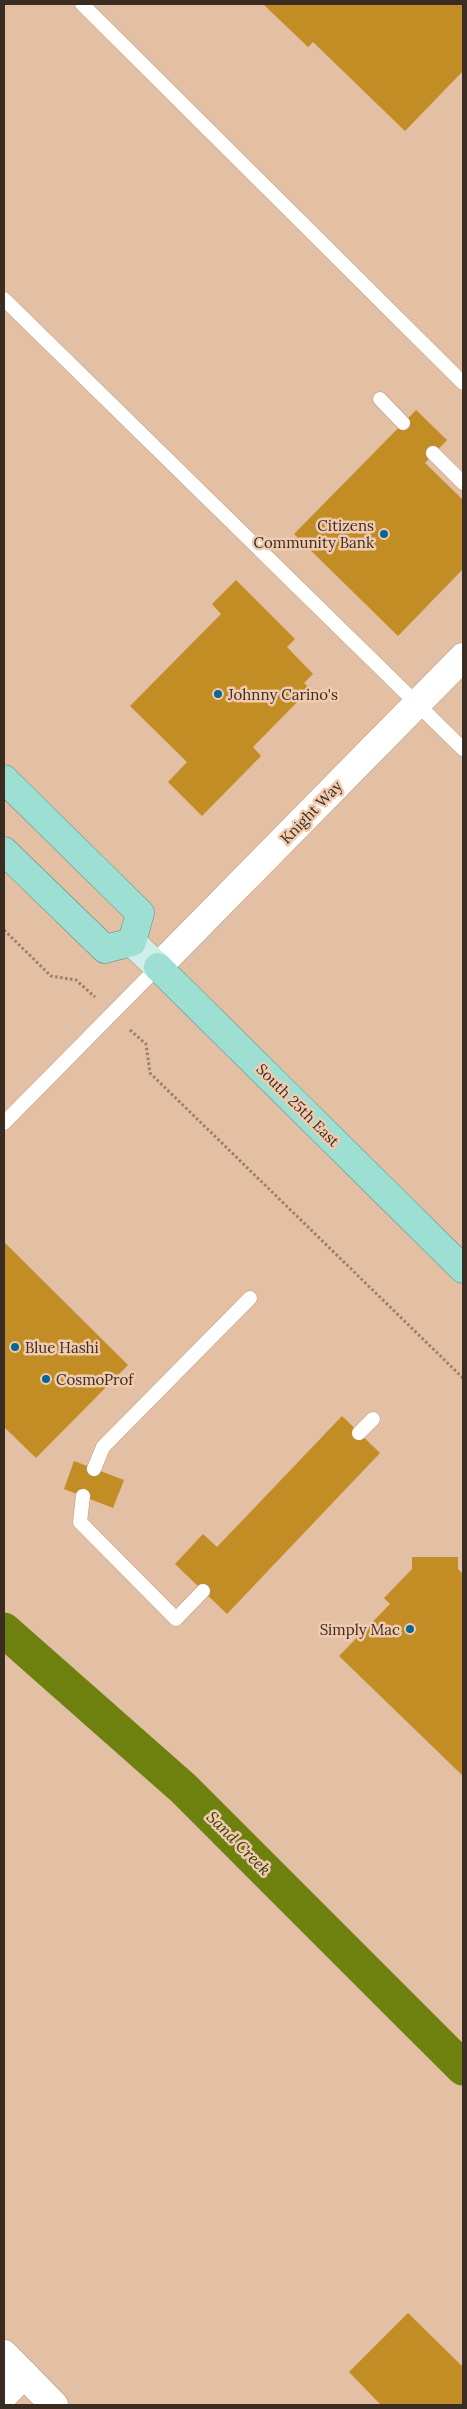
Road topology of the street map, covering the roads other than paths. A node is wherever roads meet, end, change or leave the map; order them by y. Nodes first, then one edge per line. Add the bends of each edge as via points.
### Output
1 (82, 4) edge
2 (4, 299) edge
3 (463, 383) edge
4 (380, 399) dead end
5 (404, 423) dead end
6 (434, 453) dead end
7 (463, 483) edge
8 (463, 657) edge
9 (418, 704) junction
10 (463, 749) edge
11 (4, 779) edge
12 (4, 851) edge
13 (132, 942) junction
14 (158, 967) junction
15 (4, 1123) edge
16 (463, 1269) edge
17 (250, 1298) dead end
18 (373, 1419) dead end
19 (359, 1433) dead end
20 (94, 1469) dead end
21 (83, 1496) dead end
22 (203, 1591) dead end
23 (4, 2354) edge
24 (24, 2374) junction
25 (4, 2395) edge
26 (54, 2405) edge

1 - 3 lane
2 - 9 lane
4 - 5 lane
6 - 7 lane
8 - 9 street, Knight Way
9 - 10 lane
9 - 14 street, Knight Way
11 - 13 main road via 140,913
12 - 13 main road via 105,949
13 - 14 main road, South 25th East
14 - 15 lane
14 - 16 main road, South 25th East
17 - 20 lane via 103,1448
18 - 19 lane
21 - 22 lane via 80,1522 176,1619
23 - 24 street
24 - 25 street
24 - 26 street

